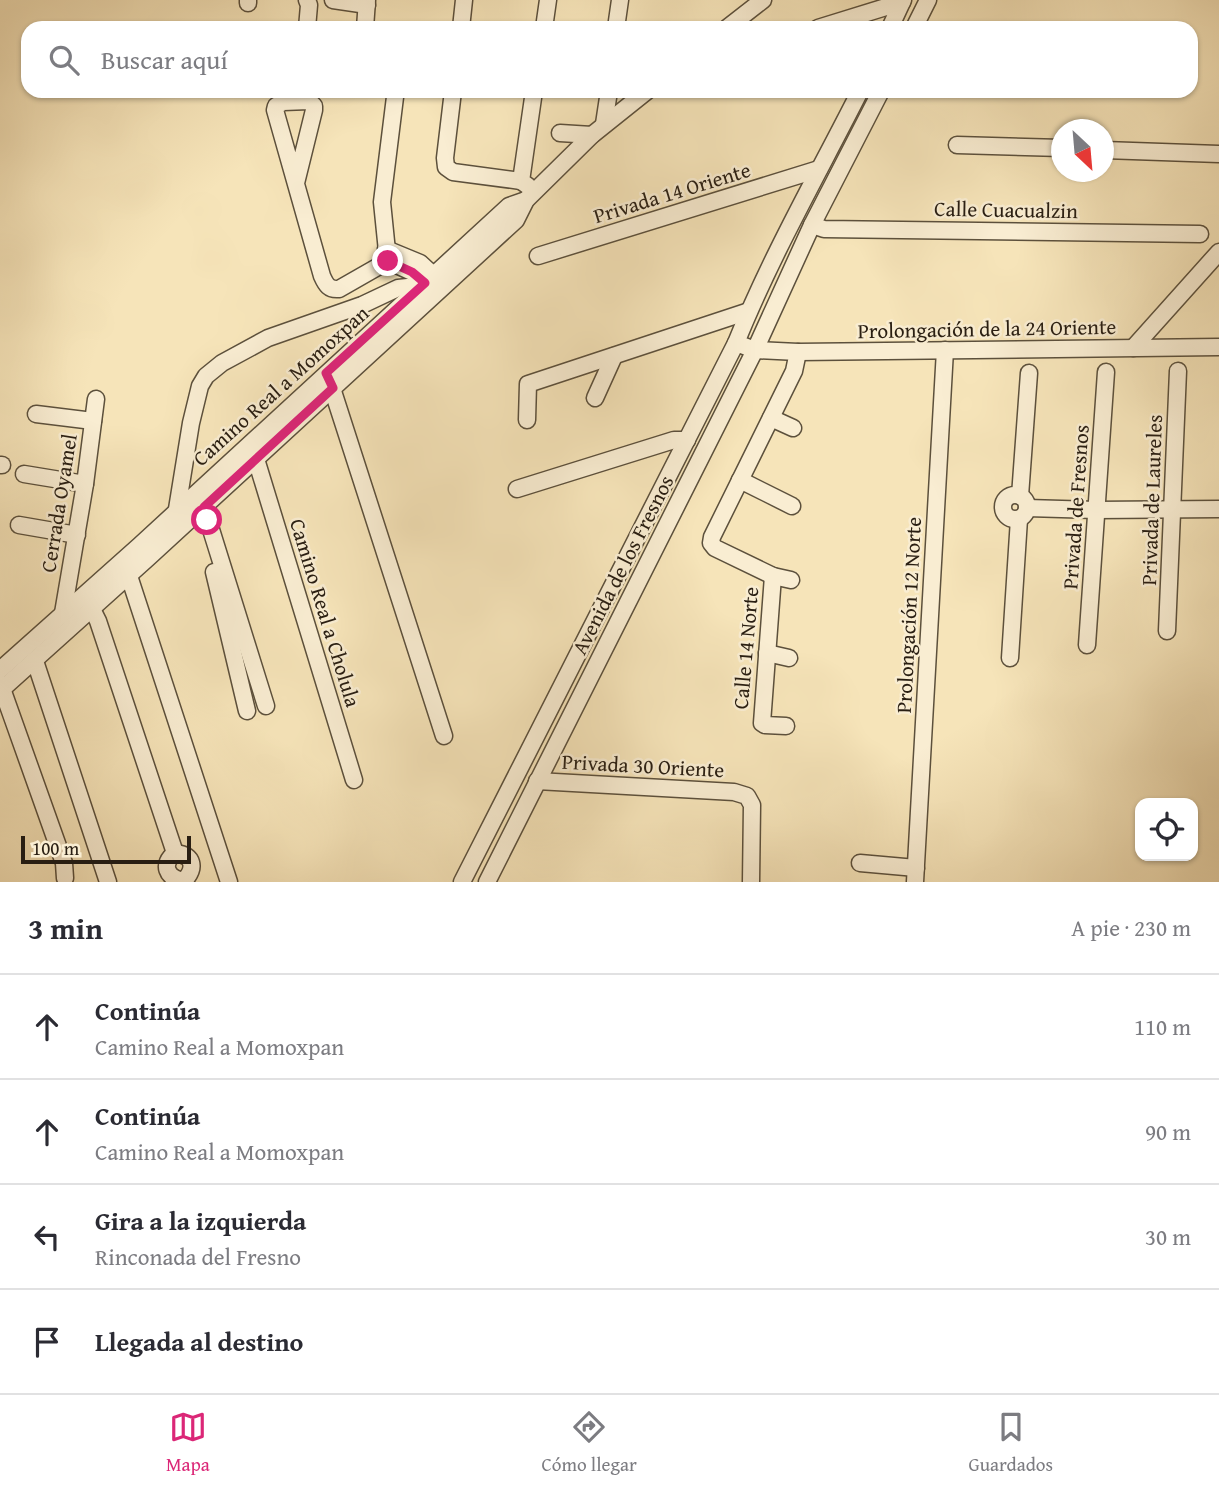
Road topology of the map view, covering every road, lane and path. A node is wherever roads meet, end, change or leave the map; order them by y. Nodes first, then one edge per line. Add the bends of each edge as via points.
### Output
1 (333, 0) edge
2 (464, 0) edge
3 (548, 0) edge
4 (620, 0) edge
5 (763, 0) edge
6 (928, 0) edge
7 (903, 1) edge
8 (311, 2) edge
9 (367, 3) edge
10 (308, 21) edge
11 (366, 21) edge
12 (462, 21) edge
13 (545, 21) edge
14 (617, 21) edge
15 (736, 21) edge
16 (840, 21) edge
17 (893, 21) edge
18 (918, 21) edge
19 (395, 98) edge
20 (452, 98) edge
21 (534, 98) edge
22 (607, 98) edge
23 (638, 98) edge
24 (856, 98) edge
25 (877, 98) edge
26 (598, 130) junction
27 (560, 133) dead end
28 (957, 145) dead end
29 (1051, 148) edge
30 (1114, 150) edge
31 (1219, 154) edge
32 (819, 169) junction
33 (296, 183) junction
34 (527, 190) junction
35 (812, 225) junction
36 (1200, 234) dead end
37 (1219, 252) edge
38 (387, 255) junction
39 (538, 256) dead end
40 (1200, 274) junction
41 (1219, 274) edge
42 (425, 283) junction
43 (749, 311) junction
44 (736, 343) junction
45 (1219, 347) edge
46 (1133, 348) junction
47 (755, 350) junction
48 (945, 350) junction
49 (798, 352) junction
50 (614, 356) junction
51 (1178, 371) dead end
52 (1107, 372) dead end
53 (1029, 373) dead end
54 (329, 381) junction
55 (595, 398) dead end
56 (96, 399) dead end
57 (37, 414) dead end
58 (771, 418) junction
59 (527, 420) dead end
60 (93, 421) junction
61 (793, 428) dead end
62 (687, 440) junction
63 (256, 459) junction
64 (24, 474) dead end
65 (740, 480) junction
66 (85, 484) junction
67 (517, 489) dead end
68 (792, 506) dead end
69 (1022, 508) junction
70 (177, 509) junction
71 (201, 509) junction
72 (1219, 509) edge
73 (1096, 510) junction
74 (1172, 510) junction
75 (19, 525) dead end
76 (77, 535) junction
77 (143, 552) junction
78 (129, 576) junction
79 (773, 576) junction
80 (791, 580) dead end
81 (92, 609) junction
82 (63, 613) junction
83 (1167, 631) dead end
84 (1087, 645) dead end
85 (767, 653) junction
86 (789, 658) dead end
87 (1010, 658) dead end
88 (34, 661) junction
89 (0, 670) edge
90 (1, 688) edge
91 (266, 706) dead end
92 (247, 711) dead end
93 (786, 726) dead end
94 (444, 736) dead end
95 (354, 780) dead end
96 (537, 781) junction
97 (860, 863) dead end
98 (915, 875) edge
99 (62, 881) edge
100 (184, 881) edge
101 (108, 882) edge
102 (229, 882) edge
103 (462, 882) edge
104 (487, 882) edge
105 (751, 882) edge

1 - 9 street
2 - 12 street
3 - 13 street
4 - 14 street
5 - 15 street
6 - 18 street
7 - 16 street
7 - 17 street
8 - 10 street
9 - 11 street
19 - 38 street via 382,202
20 - 34 street via 446,167
21 - 34 street
22 - 26 street
23 - 26 street
24 - 32 street
25 - 35 street, Avenida de los Fresnos
26 - 27 street
26 - 34 street
28 - 29 street
30 - 31 street
32 - 39 street, Privada 14 Oriente
32 - 43 street
33 - 33 street via 314,110 309,101 283,102 275,110
33 - 38 street via 328,287 339,289
34 - 42 street, Camino Real a Momoxpan
34 - 54 street, Camino Real a Momoxpan via 516,219
35 - 36 street, Calle Cuacualzin via 824,229
35 - 47 street, Avenida de los Fresnos
37 - 40 street
38 - 42 street
40 - 41 street
40 - 46 street
42 - 54 street, Camino Real a Momoxpan
42 - 70 street via 398,288 362,306 268,338 206,376 191,423
43 - 44 street
43 - 50 street
44 - 47 street
44 - 62 street
45 - 46 street, Prolongación de la 24 Oriente
46 - 48 street, Prolongación de la 24 Oriente
47 - 49 street, Prolongación de la 24 Oriente
47 - 96 street, Avenida de los Fresnos
48 - 49 street, Prolongación de la 24 Oriente
48 - 98 street, Prolongación 12 Norte
49 - 58 street via 794,372
50 - 55 street
50 - 59 street via 528,384
51 - 74 street, Privada de Laureles
52 - 73 street, Privada de Fresnos
53 - 69 street
54 - 63 street, Camino Real a Momoxpan
54 - 70 street, Camino Real a Momoxpan
54 - 94 street
56 - 60 street, Cerrada Oyamel
57 - 60 street
58 - 61 street
58 - 65 street
60 - 66 street, Cerrada Oyamel
62 - 67 street via 674,440
62 - 103 street
63 - 71 street, Camino Real a Momoxpan
63 - 95 street, Camino Real a Cholula
64 - 66 street
65 - 68 street
65 - 79 street via 711,543
66 - 76 street, Cerrada Oyamel
69 - 73 street
69 - 87 street
70 - 77 street, Camino Real a Momoxpan
71 - 77 street, Camino Real a Momoxpan
71 - 91 street
71 - 92 street
72 - 74 street
73 - 74 street
73 - 84 street, Privada de Fresnos
74 - 83 street, Privada de Laureles
75 - 76 street
76 - 82 street, Cerrada Oyamel
77 - 78 street, Camino Real a Momoxpan
77 - 82 street, Camino Real a Momoxpan
78 - 81 street, Camino Real a Momoxpan
78 - 102 street
79 - 80 street
79 - 85 street, Calle 14 Norte
81 - 88 street, Camino Real a Momoxpan
81 - 100 street via 175,853 167,867 174,879
82 - 89 street, Camino Real a Momoxpan
85 - 86 street
85 - 93 street, Calle 14 Norte via 762,723
88 - 90 street, Camino Real a Momoxpan
88 - 101 street
90 - 99 street via 64,863
96 - 104 street, Avenida de los Fresnos
96 - 105 street, Privada 30 Oriente via 747,796 752,805
97 - 98 street

